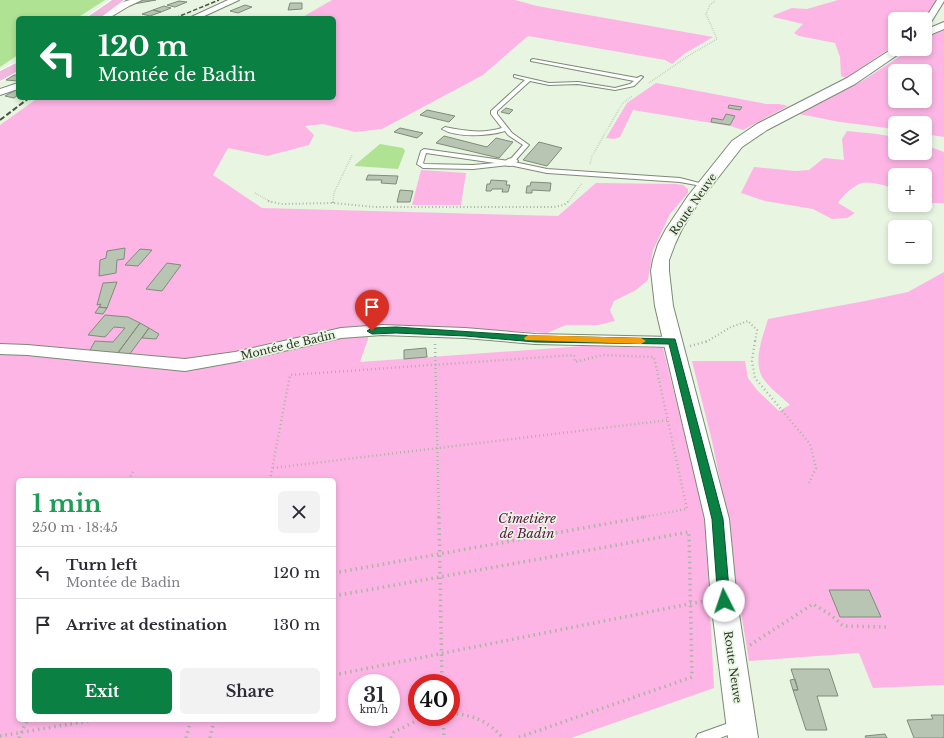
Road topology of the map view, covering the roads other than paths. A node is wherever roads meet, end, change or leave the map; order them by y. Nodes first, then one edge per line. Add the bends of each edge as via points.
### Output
1 (119, 0) edge
2 (138, 0) edge
3 (236, 0) edge
4 (941, 0) edge
5 (932, 14) edge
6 (95, 16) edge
7 (106, 16) edge
8 (197, 16) edge
9 (944, 25) edge
10 (932, 31) edge
11 (889, 56) edge
12 (533, 60) dead end
13 (16, 67) edge
14 (516, 76) dead end
15 (0, 77) edge
16 (528, 80) junction
17 (16, 87) edge
18 (0, 92) edge
19 (445, 129) dead end
20 (505, 129) junction
21 (511, 162) junction
22 (705, 186) junction
23 (673, 345) junction
24 (0, 349) edge
25 (743, 731) edge
26 (702, 738) edge

1 - 6 main road
2 - 7 street
3 - 8 street
4 - 5 street
9 - 10 street
11 - 22 street, Route Neuve via 850,81 750,134 737,144
12 - 16 lane via 639,79 632,85 614,89 578,83 549,84
13 - 15 main road
14 - 16 lane
16 - 20 lane via 494,111
17 - 18 street
19 - 20 lane via 474,135
20 - 21 lane via 526,144
21 - 21 lane via 424,151 420,164 473,167
21 - 22 lane via 547,171 668,179
22 - 23 street, Route Neuve via 676,226 661,260 661,286
23 - 24 street, Montée de Badin via 382,330 341,333 236,357 186,365
23 - 25 street, Route Neuve via 718,519 730,655
25 - 26 lane

